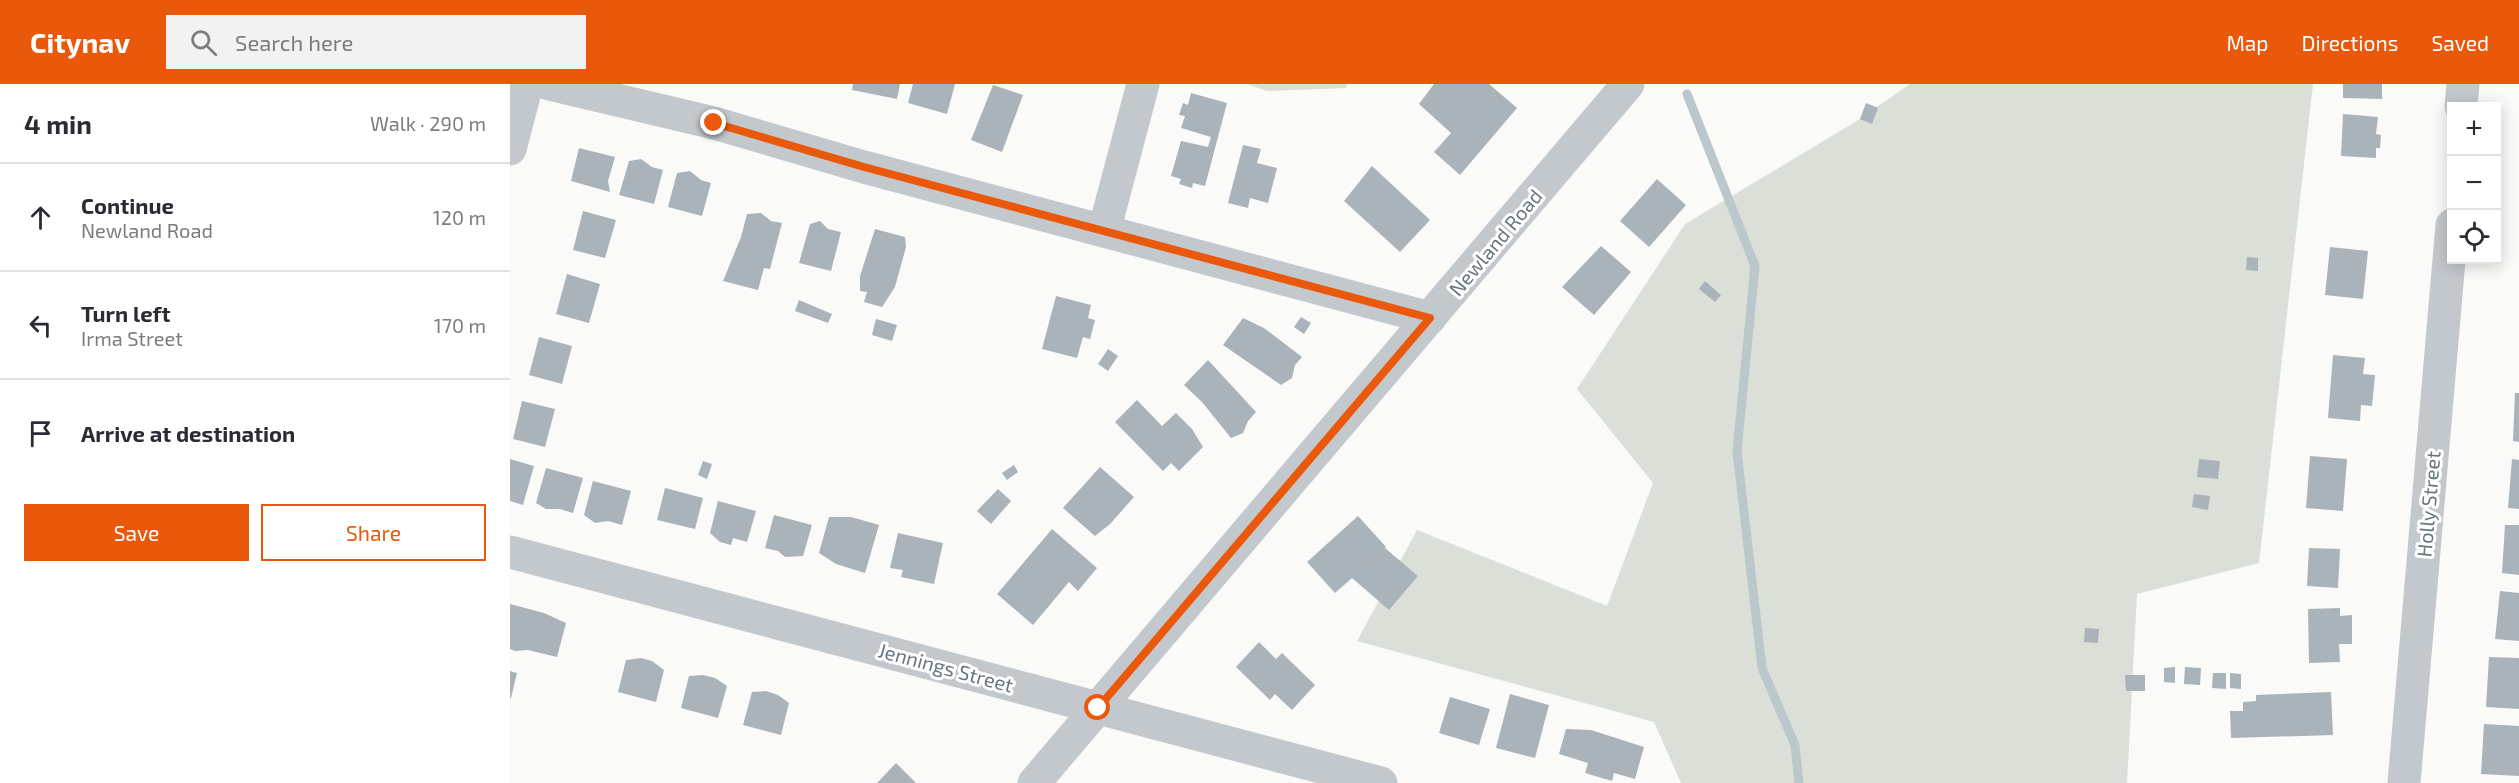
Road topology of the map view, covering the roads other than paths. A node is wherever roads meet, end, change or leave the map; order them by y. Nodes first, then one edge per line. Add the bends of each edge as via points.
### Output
1 (528, 84) edge
2 (549, 84) edge
3 (1143, 84) edge
4 (1628, 84) edge
5 (2463, 84) edge
6 (2462, 102) edge
7 (510, 149) edge
8 (1104, 231) junction
9 (2448, 264) edge
10 (1430, 318) junction
11 (510, 552) edge
12 (1098, 708) junction
13 (1034, 783) edge
14 (1381, 783) edge
15 (2404, 783) edge

1 - 7 street
2 - 8 street via 714,123
3 - 8 street
4 - 10 street, Newland Road
5 - 6 street
8 - 10 street
9 - 15 street, Holly Street
10 - 12 street, Newland Road
11 - 12 street, Jennings Street
12 - 13 street, Newland Road
12 - 14 street, Jennings Street

